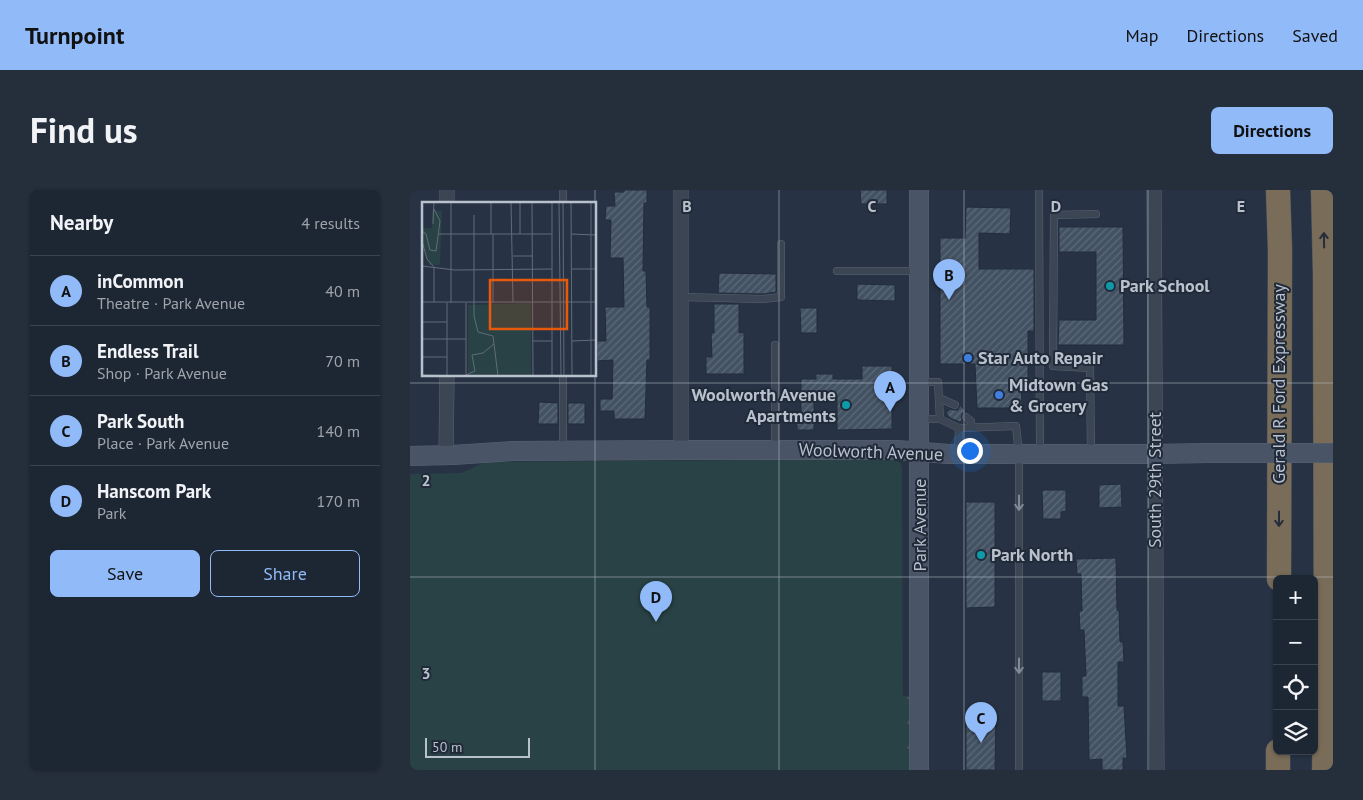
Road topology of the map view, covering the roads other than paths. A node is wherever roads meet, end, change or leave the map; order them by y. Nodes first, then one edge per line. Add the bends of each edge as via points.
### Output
1 (681, 190) edge
2 (919, 190) edge
3 (1039, 190) edge
4 (1154, 190) edge
5 (1278, 190) edge
6 (1323, 190) edge
7 (1096, 214) dead end
8 (780, 244) dead end
9 (837, 271) dead end
10 (919, 271) junction
11 (681, 297) junction
12 (775, 346) dead end
13 (447, 376) edge
14 (562, 376) edge
15 (920, 382) junction
16 (939, 398) junction
17 (955, 404) dead end
18 (966, 417) dead end
19 (920, 418) junction
20 (940, 418) junction
21 (970, 427) junction
22 (959, 428) junction
23 (681, 450) junction
24 (775, 450) junction
25 (562, 451) junction
26 (920, 452) junction
27 (1333, 453) edge
28 (958, 454) junction
29 (1019, 454) junction
30 (1092, 454) junction
31 (1155, 454) junction
32 (1040, 455) junction
33 (410, 456) edge
34 (446, 456) junction
35 (1279, 575) edge
36 (1278, 755) edge
37 (919, 770) edge
38 (1019, 770) edge
39 (1157, 770) edge
40 (1278, 770) edge
41 (1324, 770) edge

1 - 11 street
2 - 10 street, Park Avenue
3 - 32 lane
4 - 31 street, South 29th Street
5 -> 35 highway, Gerald R Ford Expressway
41 -> 6 highway
7 - 30 lane via 1054,215 1053,366 1090,368
8 - 11 lane via 780,297
9 - 10 lane
10 - 15 street, Park Avenue
11 - 23 street
12 - 24 lane
13 - 34 street
14 - 25 lane
15 - 16 lane via 938,382
15 - 19 street, Park Avenue
16 - 17 lane
16 - 20 lane
18 - 21 lane
19 - 20 lane
19 - 26 street, Park Avenue
20 - 22 lane
21 - 22 lane
21 - 29 lane via 1016,426
22 - 28 lane
23 - 24 street, Woolworth Avenue
23 - 25 street, Woolworth Avenue
24 - 26 street, Woolworth Avenue
25 - 34 street, Woolworth Avenue
26 - 28 street, Woolworth Avenue
26 - 37 street, Park Avenue
27 - 31 street, Woolworth Avenue, bridge
28 - 29 street, Woolworth Avenue
29 - 32 street, Woolworth Avenue
29 -> 38 lane
30 - 31 street, Woolworth Avenue
30 - 32 street, Woolworth Avenue
31 - 39 street, South 29th Street
33 - 34 street, Woolworth Avenue
36 - 40 highway

